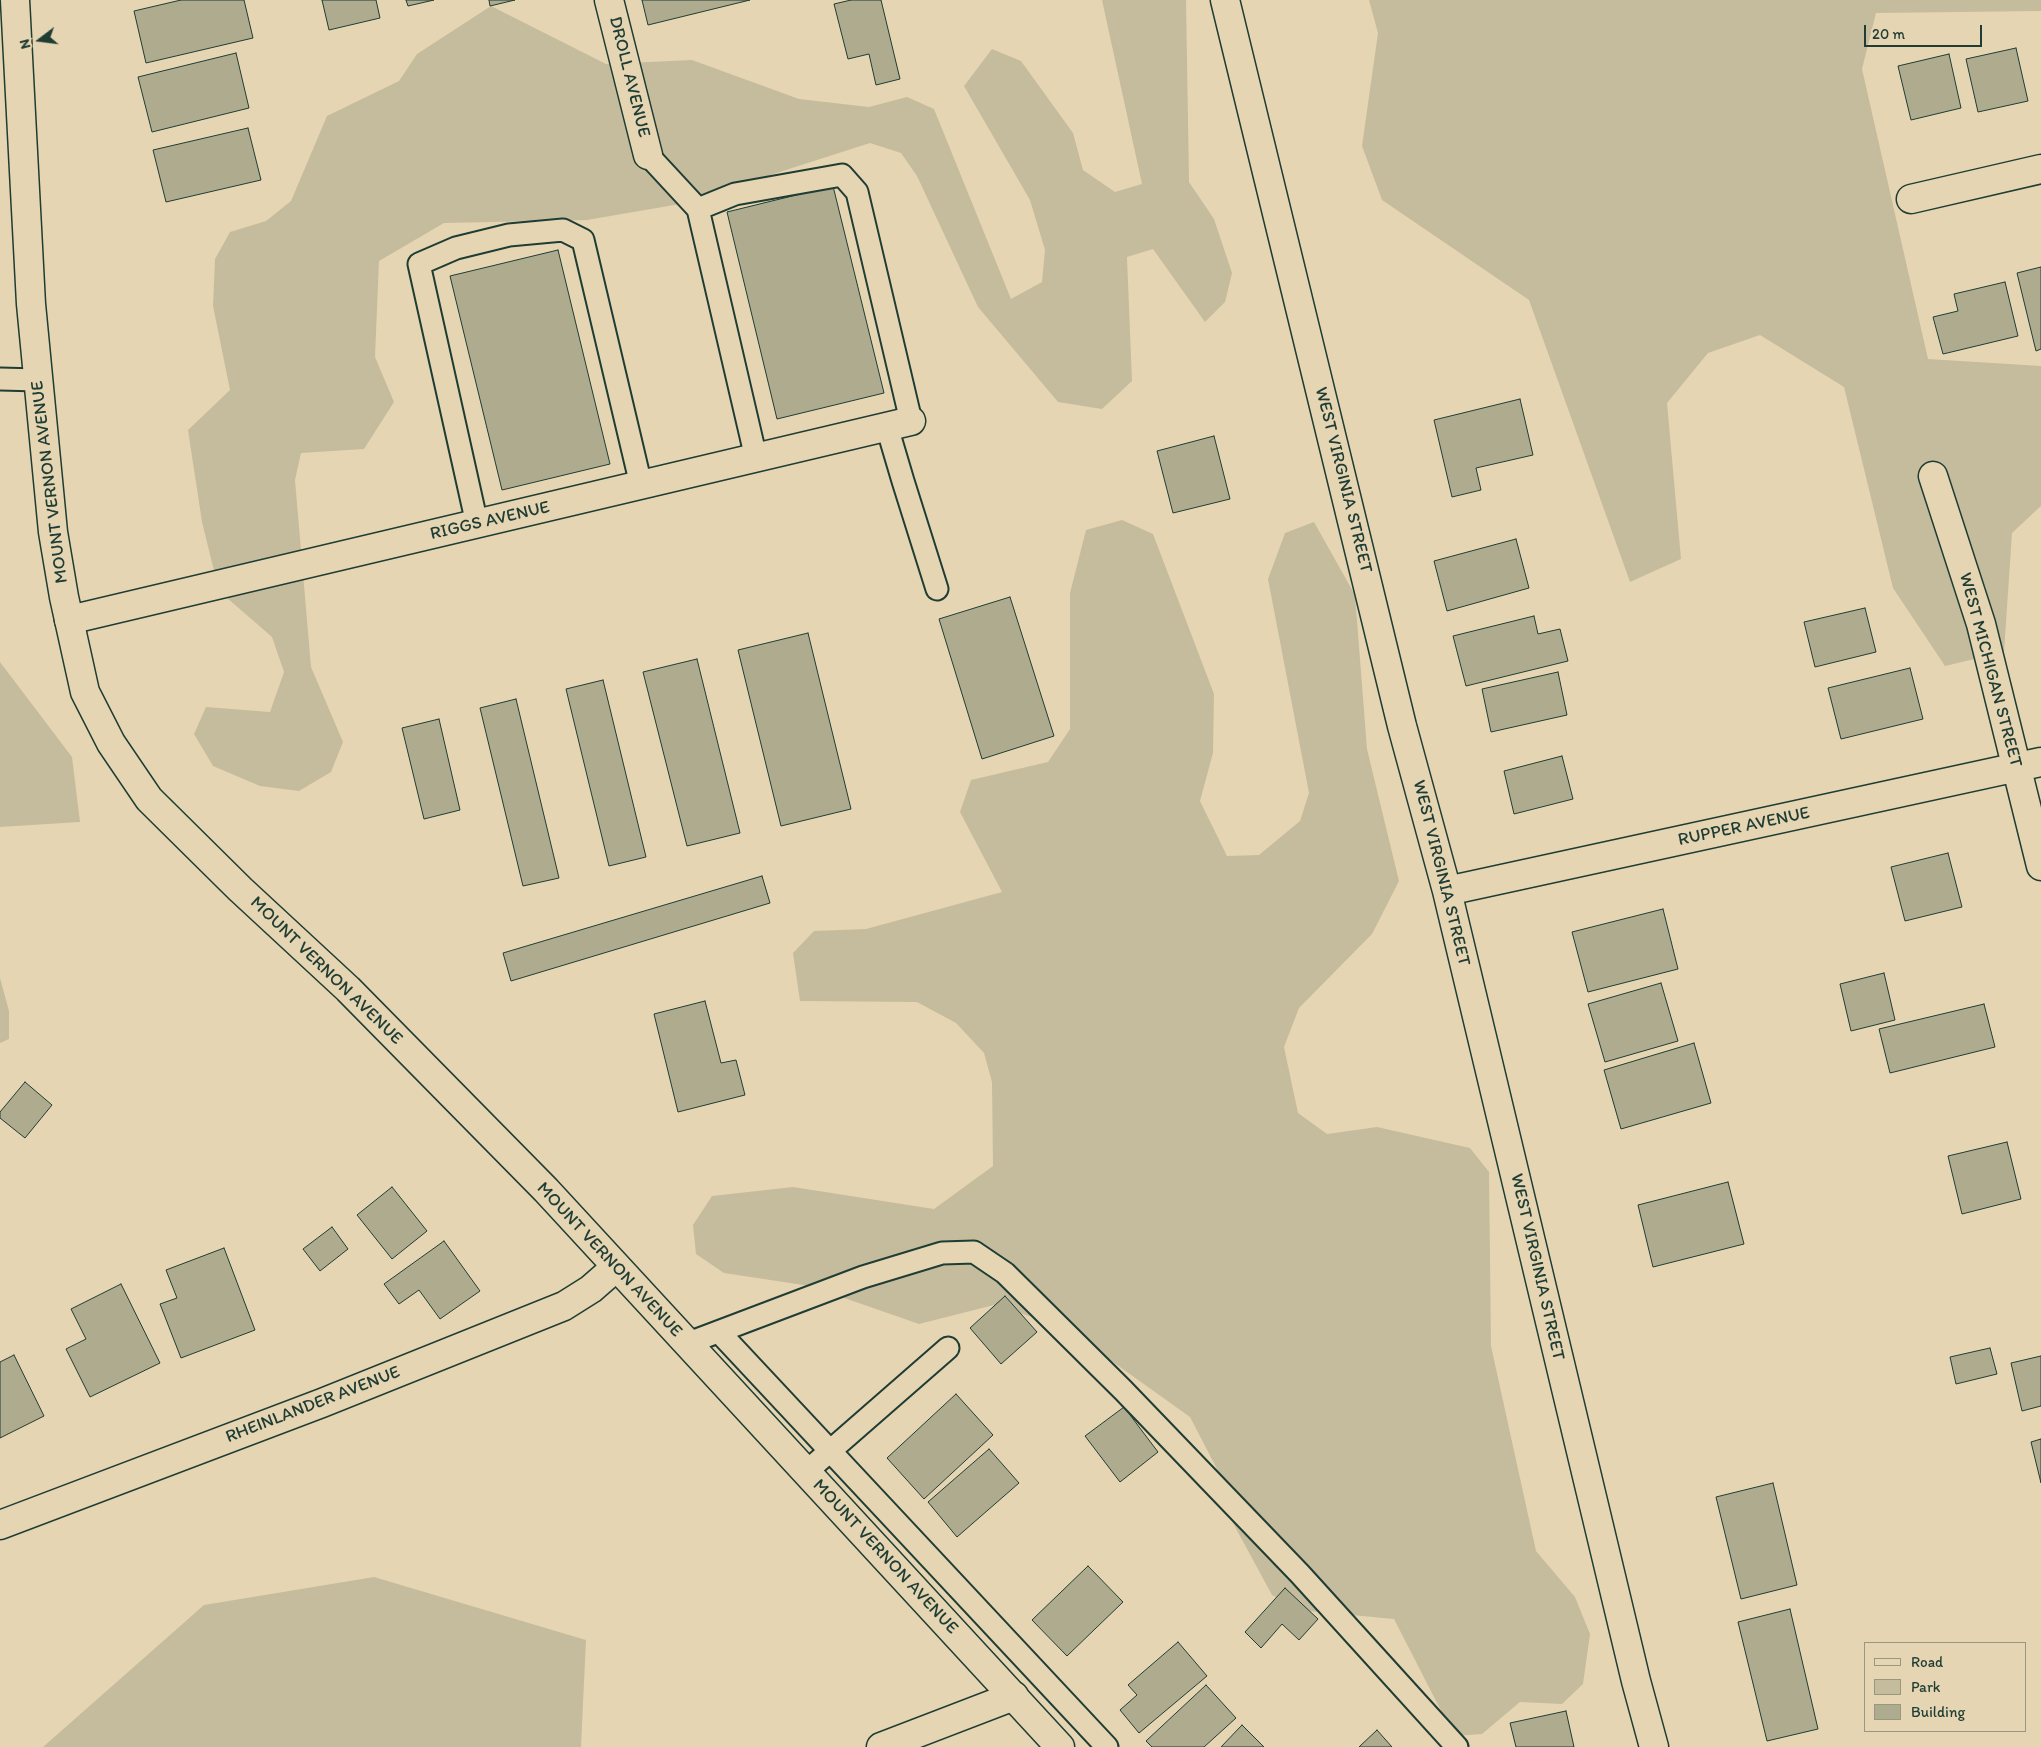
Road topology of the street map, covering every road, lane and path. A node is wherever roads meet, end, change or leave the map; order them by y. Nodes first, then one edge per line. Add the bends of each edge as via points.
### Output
1 (15, 0) edge
2 (609, 0) edge
3 (1226, 0) edge
4 (648, 155) joint
5 (2041, 170) edge
6 (1911, 199) dead end
7 (698, 209) junction
8 (0, 379) edge
9 (38, 380) junction
10 (899, 424) junction
11 (756, 458) junction
12 (1933, 476) dead end
13 (641, 485) junction
14 (477, 524) junction
15 (937, 589) dead end
16 (69, 620) junction
17 (2029, 765) edge
18 (2041, 866) edge
19 (1446, 891) junction
20 (615, 1268) junction
21 (719, 1332) junction
22 (686, 1344) junction
23 (948, 1348) dead end
24 (830, 1452) junction
25 (806, 1472) junction
26 (0, 1525) edge
27 (1014, 1696) junction
28 (881, 1747) edge
29 (1060, 1747) edge
30 (1107, 1747) edge
31 (1457, 1747) edge
32 (1654, 1747) edge

1 - 9 street, MOUNT VERNON AVENUE
2 - 4 street, DROLL AVENUE
3 - 19 street, WEST VIRGINIA STREET via 1402,726
4 - 7 lane
5 - 6 street
7 - 10 lane via 735,194 842,175 857,192
7 - 11 lane
8 - 9 lane
9 - 16 street, MOUNT VERNON AVENUE via 52,532
10 - 11 street, RIGGS AVENUE
10 - 15 lane via 902,481
11 - 13 street, RIGGS AVENUE
12 - 17 street, WEST MICHIGAN STREET
13 - 14 street, RIGGS AVENUE
13 - 14 lane via 583,240 563,230 509,235 456,248 419,264
14 - 16 street, RIGGS AVENUE
16 - 20 street, MOUNT VERNON AVENUE via 85,692 111,742 149,799 348,989 546,1190
17 - 18 street, WEST MICHIGAN STREET
17 - 19 street, RUPPER AVENUE
19 - 32 street, WEST VIRGINIA STREET
20 - 22 street, MOUNT VERNON AVENUE
20 - 26 street, RHEINLANDER AVENUE via 564,1306 322,1403
21 - 22 lane
21 - 24 lane
21 - 31 lane via 863,1277 942,1253 974,1252 1005,1273 1130,1397 1300,1574
22 - 25 street, MOUNT VERNON AVENUE
23 - 24 lane
24 - 25 lane
24 - 30 lane
25 - 27 street, MOUNT VERNON AVENUE
27 - 28 street
27 - 29 street, MOUNT VERNON AVENUE

